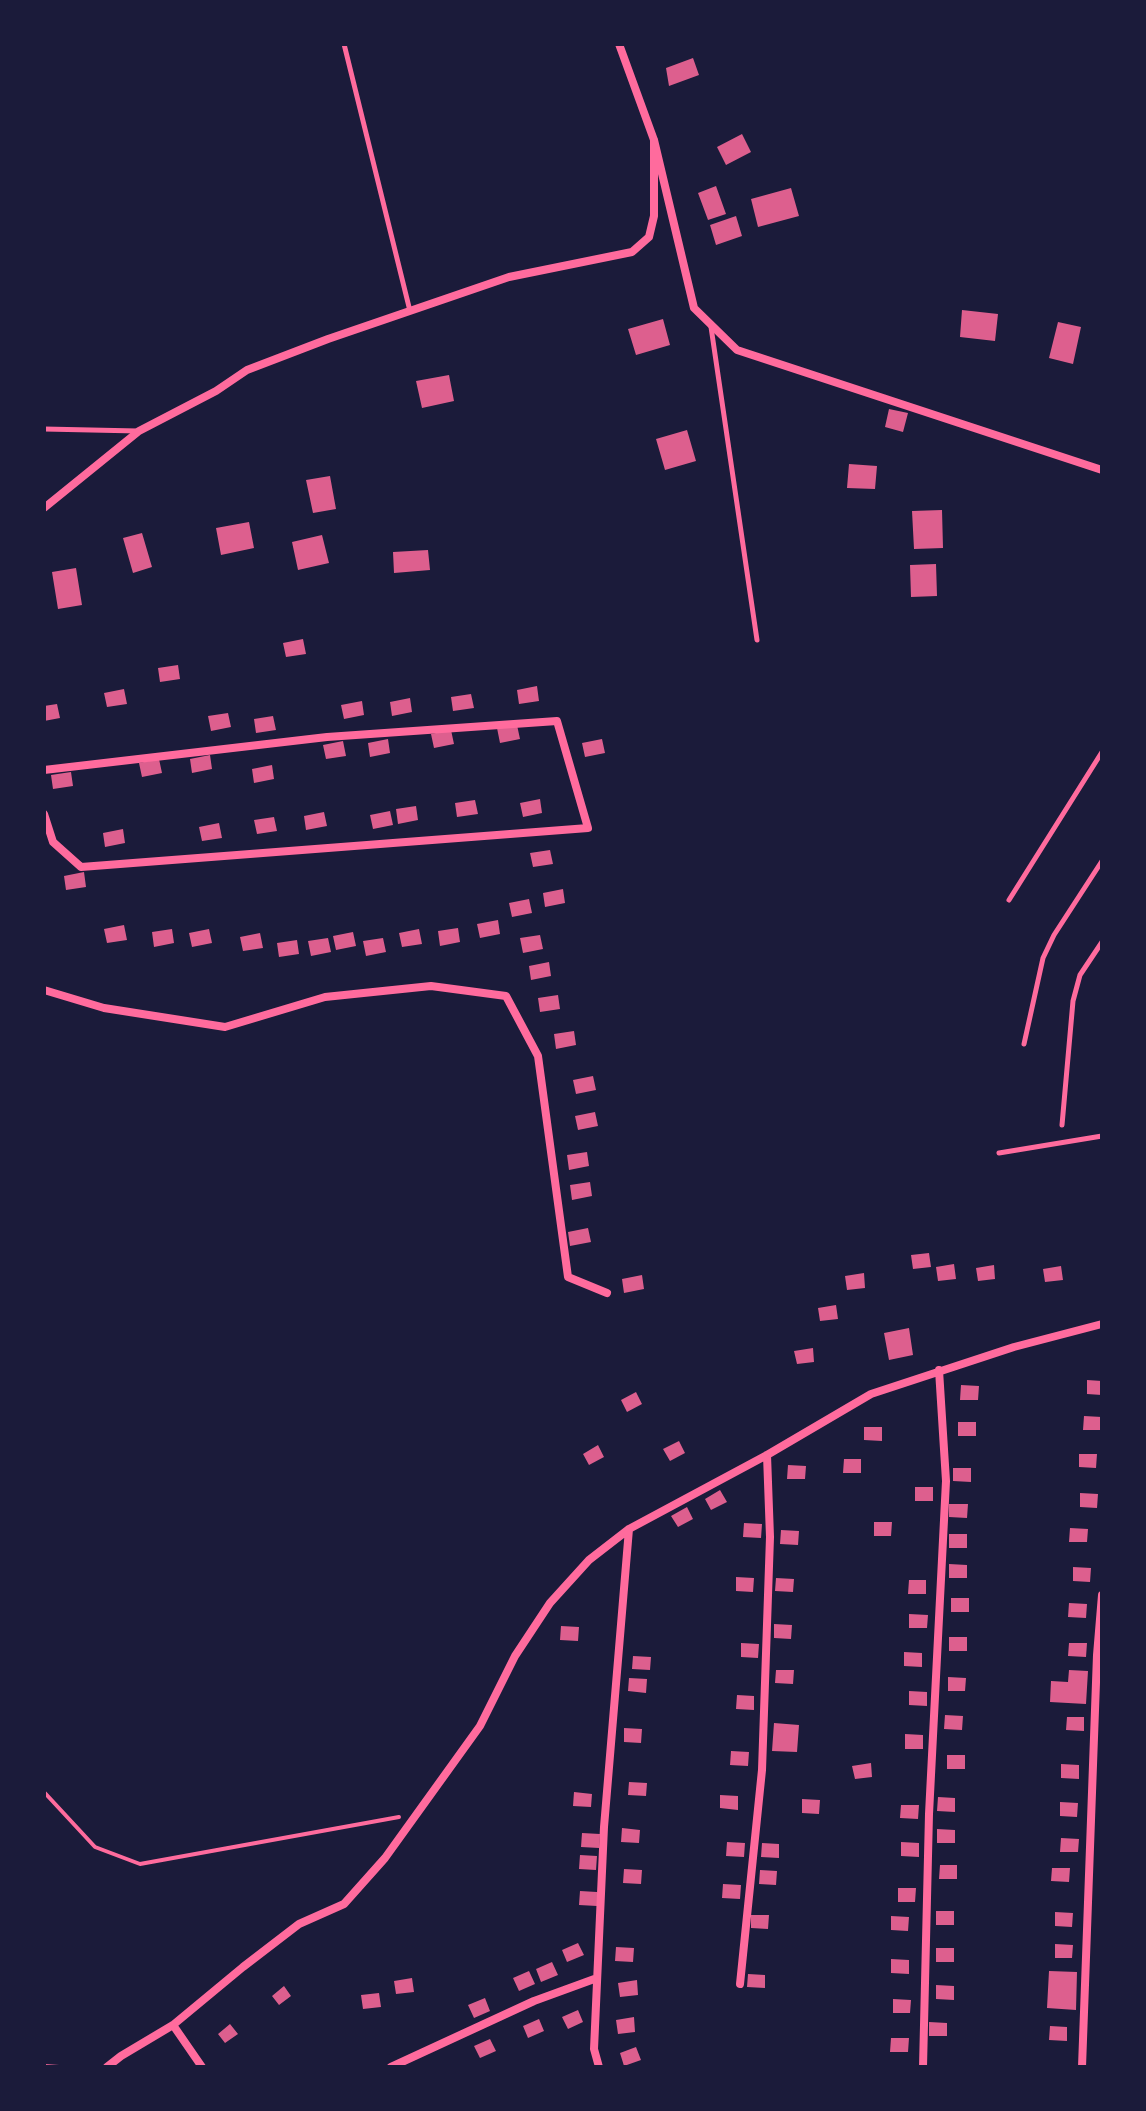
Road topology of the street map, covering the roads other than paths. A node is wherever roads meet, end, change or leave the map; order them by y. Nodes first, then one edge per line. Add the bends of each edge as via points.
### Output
1 (344, 44) edge
2 (619, 44) edge
3 (654, 140) junction
4 (410, 311) junction
5 (711, 322) junction
6 (44, 429) edge
7 (139, 431) junction
8 (1102, 470) edge
9 (44, 508) edge
10 (757, 640) dead end
11 (1102, 752) edge
12 (44, 770) edge
13 (44, 814) edge
14 (1102, 861) edge
15 (1009, 900) dead end
16 (1102, 942) edge
17 (44, 990) edge
18 (1024, 1044) dead end
19 (1062, 1125) dead end
20 (1102, 1136) edge
21 (999, 1153) dead end
22 (607, 1293) dead end
23 (1102, 1324) edge
24 (939, 1370) junction
25 (767, 1455) junction
26 (629, 1529) junction
27 (1102, 1595) edge
28 (597, 1978) junction
29 (740, 1984) dead end
30 (173, 2025) junction
31 (107, 2067) edge
32 (202, 2067) edge
33 (391, 2067) edge
34 (599, 2067) edge
35 (923, 2067) edge
36 (1082, 2067) edge

1 - 4 lane
2 - 3 street
3 - 4 street via 654,216 649,237 632,252 509,277
3 - 5 street via 694,308
4 - 7 street via 247,370
5 - 8 street via 737,350
5 - 10 lane
6 - 7 lane
7 - 9 street
11 - 15 lane
12 - 13 street via 327,737 557,721 588,828 81,867 53,842
14 - 18 lane via 1043,958
16 - 19 lane via 1080,975 1073,1001
17 - 22 street via 104,1008 225,1027 325,997 431,986 506,996 538,1056 568,1277
20 - 21 lane
23 - 24 street
24 - 25 street via 871,1394
24 - 35 street via 946,1481
25 - 26 street
25 - 29 street via 770,1537 762,1770
26 - 28 street
26 - 30 street via 589,1560 550,1603 515,1656 480,1726 385,1858 344,1904 299,1924
27 - 36 street
28 - 33 street
28 - 34 street via 594,2049
30 - 31 street
30 - 32 street

